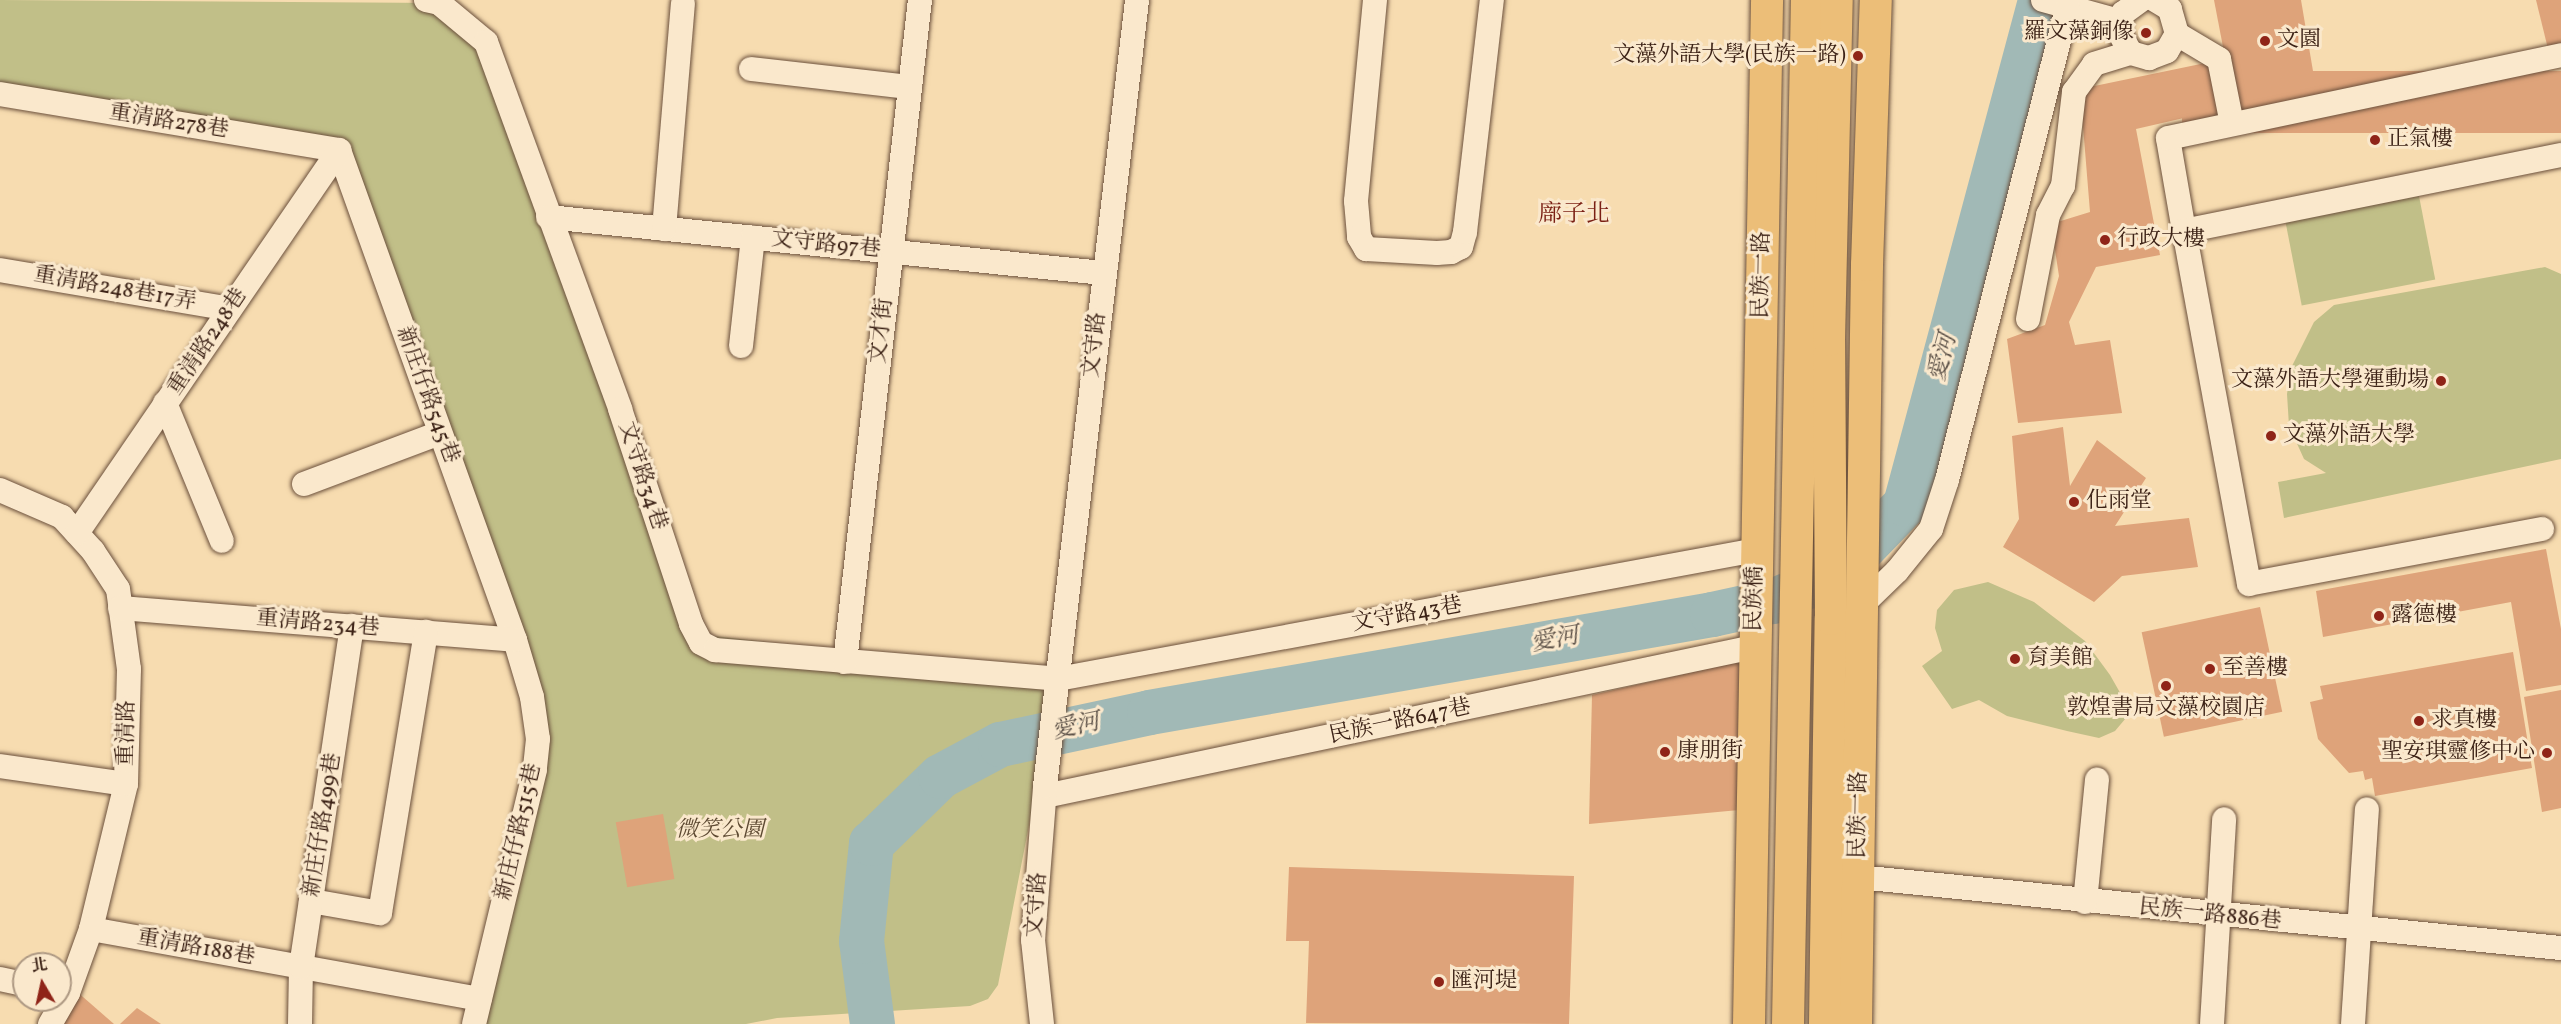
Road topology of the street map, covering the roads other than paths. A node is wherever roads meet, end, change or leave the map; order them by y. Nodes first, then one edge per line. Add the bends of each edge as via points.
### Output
1 (426, 0) edge
2 (920, 0) edge
3 (1137, 0) edge
4 (1375, 0) edge
5 (1492, 0) edge
6 (1767, 0) edge
7 (1807, 0) edge
8 (1837, 0) edge
9 (1876, 0) edge
10 (2043, 0) edge
11 (2141, 0) edge
12 (2155, 0) edge
13 (683, 4) dead end
14 (2068, 6) junction
15 (2119, 21) junction
16 (2177, 34) junction
17 (2131, 53) junction
18 (2561, 55) edge
19 (751, 69) dead end
20 (910, 87) junction
21 (0, 94) edge
22 (2232, 124) junction
23 (339, 150) junction
24 (2561, 155) edge
25 (548, 218) junction
26 (664, 229) junction
27 (2184, 231) junction
28 (753, 238) junction
29 (891, 251) junction
30 (0, 270) edge
31 (1103, 273) junction
32 (230, 309) junction
33 (2028, 319) dead end
34 (741, 346) dead end
35 (165, 403) junction
36 (440, 433) junction
37 (304, 484) dead end
38 (0, 490) edge
39 (2542, 529) dead end
40 (77, 533) junction
41 (222, 541) dead end
42 (1797, 545) joint
43 (1756, 550) junction
44 (1862, 606) junction
45 (120, 608) junction
46 (352, 626) junction
47 (426, 632) junction
48 (515, 640) junction
49 (1754, 661) junction
50 (845, 662) junction
51 (1795, 672) junction
52 (1057, 685) junction
53 (0, 766) edge
54 (2097, 780) dead end
55 (126, 784) junction
56 (1045, 791) junction
57 (2367, 809) dead end
58 (2224, 819) dead end
59 (1859, 877) junction
60 (311, 902) junction
61 (2085, 902) junction
62 (2218, 916) junction
63 (91, 929) junction
64 (2358, 929) junction
65 (2561, 948) edge
66 (301, 967) junction
67 (72, 973) edge
68 (480, 999) junction
69 (300, 1024) edge
70 (474, 1024) edge
71 (1042, 1024) edge
72 (1749, 1024) edge
73 (1788, 1024) edge
74 (1825, 1024) edge
75 (1856, 1024) edge
76 (2212, 1024) edge
77 (2353, 1024) edge

1 - 25 street, 文守路34巷 via 439,3 486,42
2 - 20 street, 文才街
3 - 31 street, 文守路
4 - 5 street via 1356,201 1357,230 1366,249 1437,253 1461,247 1465,232
6 - 43 main road, 民族一路
7 - 42 main road, 民族一路
8 - 74 main road, 民族一路 via 1829,340
9 - 44 main road
10 - 14 street
11 - 15 street via 2129,6
12 - 16 street via 2170,9
13 - 26 street
14 - 15 street
14 - 44 street via 1947,480 1931,529
15 - 17 street via 2120,39
16 - 17 street via 2159,56 2140,57
16 - 22 street via 2218,59
17 - 33 street via 2094,64 2074,92 2064,186 2048,215
18 - 22 street
19 - 20 street
20 - 29 street, 文才街
21 - 23 street, 重清路278巷
22 - 27 street via 2168,138
23 - 32 street, 重清路248巷
23 - 36 street, 新庄仔路545巷
24 - 27 street
25 - 26 street, 文守路97巷
25 - 50 street, 文守路34巷 via 620,409 691,624 701,643 715,650
26 - 28 street, 文守路97巷
27 - 39 street via 2249,584
28 - 29 street, 文守路97巷
28 - 34 street
29 - 31 street, 文守路97巷
29 - 50 street, 文才街
30 - 32 street, 重清路248巷17弄
31 - 52 street, 文守路
32 - 35 street, 重清路248巷
35 - 40 street, 重清路248巷
35 - 41 street
36 - 37 street
36 - 48 street, 新庄仔路545巷
38 - 40 street, 重清路 via 62,517
40 - 45 street, 重清路 via 118,589
42 - 51 main road, 民族橋
43 - 49 main road, 民族橋
43 - 52 street, 文守路43巷
44 - 59 main road, 民族一路
45 - 46 street, 重清路234巷
45 - 55 street, 重清路 via 129,669
46 - 47 street, 重清路234巷
46 - 60 street, 新庄仔路499巷
47 - 48 street, 重清路234巷
47 - 60 street via 380,913
48 - 68 street, 新庄仔路515巷 via 532,698 538,739 535,770
49 - 51 main road
49 - 56 street, 民族一路647巷
49 - 72 main road
50 - 52 street, 文守路34巷
51 - 73 main road
52 - 56 street, 文守路
53 - 55 street
54 - 61 street
55 - 63 street, 重清路
56 - 71 street, 文守路 via 1033,940
57 - 64 street
58 - 62 street
59 - 61 street, 民族一路886巷
59 - 75 main road, 民族一路
60 - 66 street, 新庄仔路499巷
61 - 62 street, 民族一路886巷
62 - 64 street, 民族一路886巷
62 - 76 street
63 - 66 street, 重清路188巷
63 - 67 street, 重清路
64 - 65 street, 民族一路886巷
64 - 77 street
66 - 68 street, 重清路188巷
66 - 69 street, 新庄仔路499巷
68 - 70 street, 新庄仔路515巷

